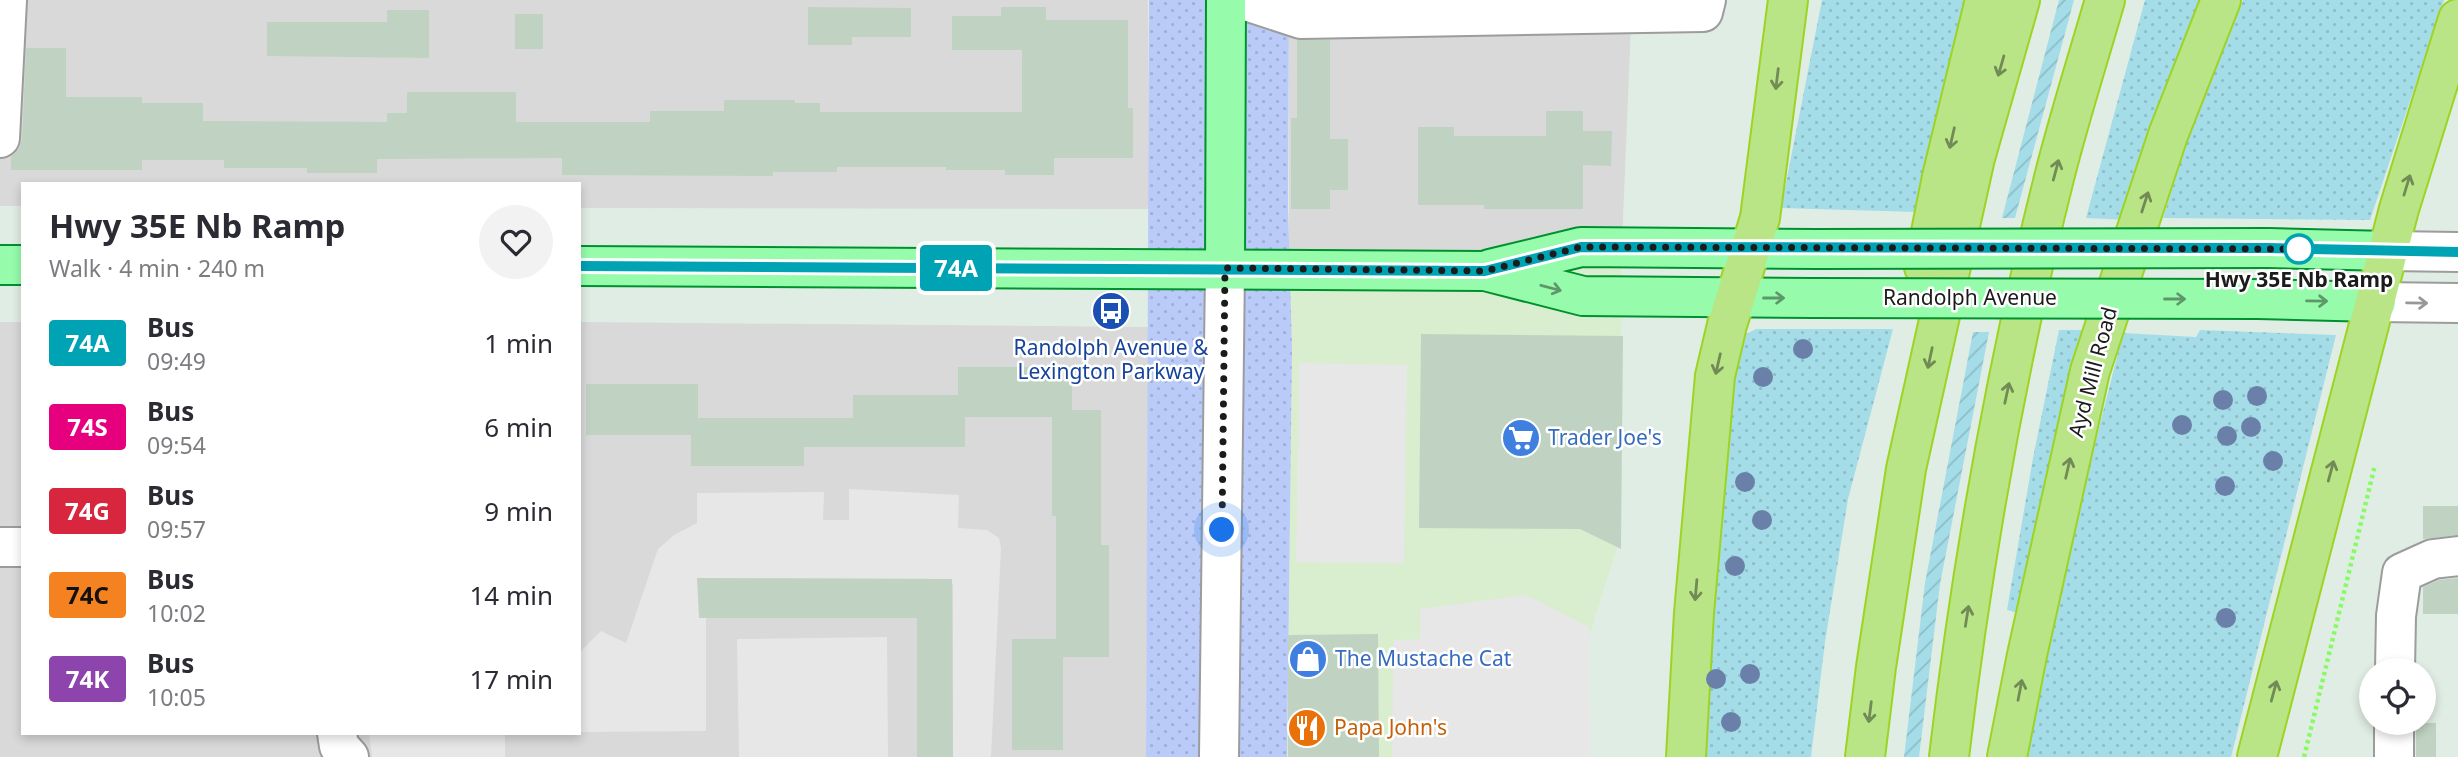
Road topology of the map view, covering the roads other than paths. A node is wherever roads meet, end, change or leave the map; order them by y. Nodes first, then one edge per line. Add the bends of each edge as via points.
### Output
1 (7, 0) edge
2 (1226, 0) edge
3 (1243, 0) edge
4 (1706, 0) edge
5 (1985, 0) edge
6 (2020, 0) edge
7 (2105, 0) edge
8 (2221, 0) edge
9 (1786, 4) edge
10 (2458, 19) edge
11 (0, 138) edge
12 (1751, 248) junction
13 (2388, 251) junction
14 (2458, 252) edge
15 (0, 265) edge
16 (21, 265) edge
17 (581, 266) edge
18 (1225, 268) junction
19 (1485, 271) junction
20 (1735, 298) junction
21 (2375, 302) junction
22 (2458, 303) edge
23 (0, 547) edge
24 (21, 547) edge
25 (2458, 556) edge
26 (2395, 658) edge
27 (1876, 667) junction
28 (337, 735) edge
29 (2394, 735) edge
30 (349, 757) edge
31 (1219, 757) edge
32 (1686, 757) edge
33 (1865, 757) edge
34 (1949, 757) edge
35 (2007, 757) edge
36 (2257, 757) edge
37 (2394, 757) edge

1 - 11 street
2 - 18 main road
3 - 4 street via 1301,19 1703,12
5 -> 27 highway via 1887,440
6 -> 27 highway via 1975,158 1906,469
34 -> 7 highway via 1986,495 2018,339 2054,178
35 -> 8 highway, Ayd Mill Road via 2090,371 2168,135
9 -> 12 highway via 1760,218
13 -> 10 highway
12 - 13 main road, Randolph Avenue, bridge
12 - 19 main road, Randolph Avenue via 1581,247
12 - 20 highway
13 - 14 street, Randolph Avenue
13 - 21 highway
15 - 16 main road
17 - 18 main road, Randolph Avenue
18 - 19 main road, Randolph Avenue
18 - 31 street
19 -> 20 main road, Randolph Avenue via 1583,296
20 -> 21 main road, Randolph Avenue, bridge
20 -> 32 highway via 1715,376
21 -> 22 street, Randolph Avenue
36 -> 21 highway
23 - 24 street
25 - 26 street via 2434,559 2402,573
27 -> 33 highway
28 - 30 street via 339,746
29 - 37 street

